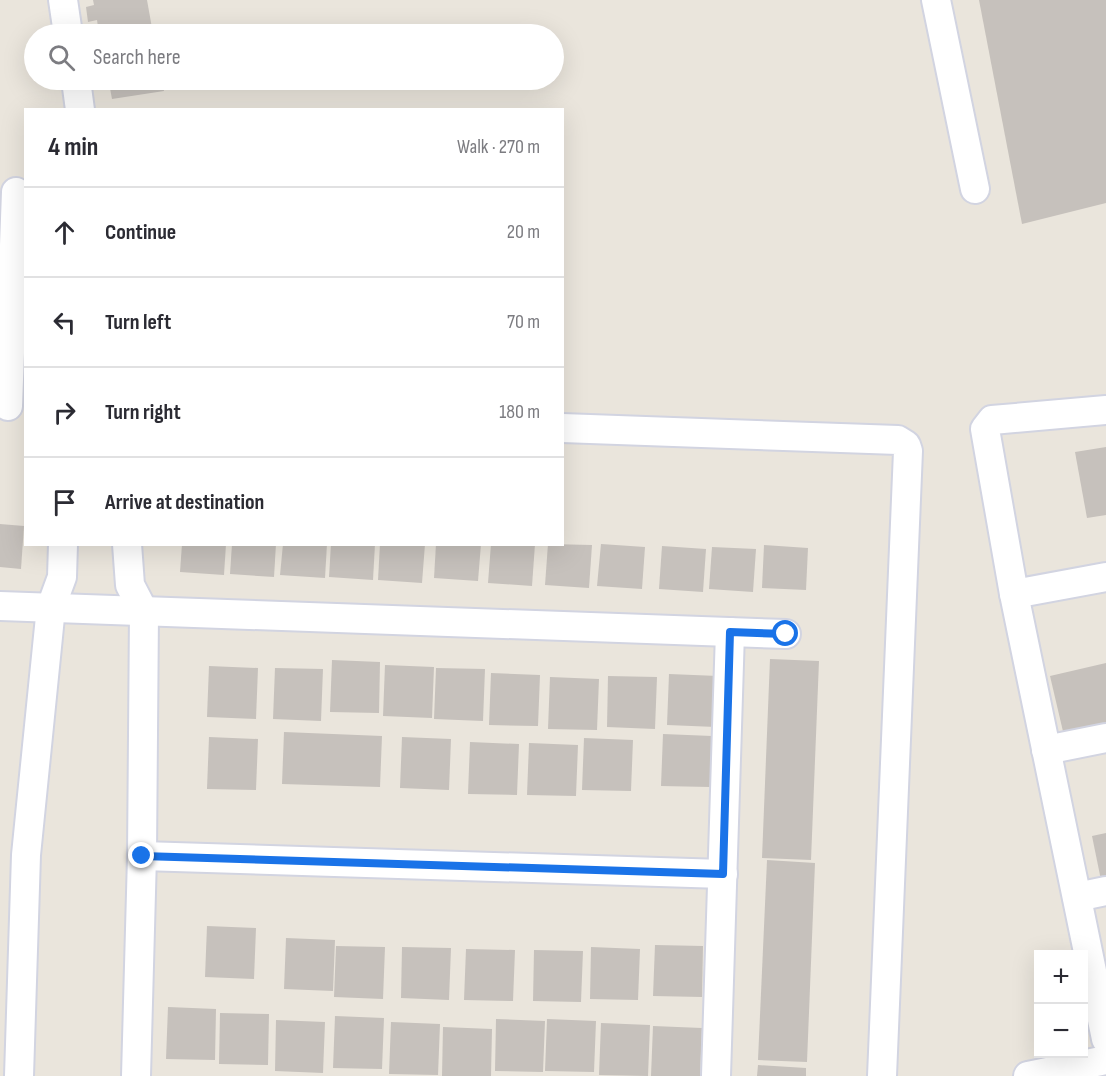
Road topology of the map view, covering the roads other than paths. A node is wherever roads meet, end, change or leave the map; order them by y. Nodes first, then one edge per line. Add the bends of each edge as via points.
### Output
1 (63, 0) edge
2 (936, 0) edge
3 (67, 24) edge
4 (77, 90) edge
5 (80, 108) edge
6 (975, 189) dead end
7 (14, 192) edge
8 (11, 406) edge
9 (1106, 410) edge
10 (564, 428) edge
11 (63, 546) edge
12 (127, 546) edge
13 (1106, 577) edge
14 (1014, 594) junction
15 (0, 606) edge
16 (51, 607) junction
17 (144, 612) junction
18 (730, 632) junction
19 (786, 634) dead end
20 (1106, 738) edge
21 (1046, 750) junction
22 (13, 855) edge
23 (142, 856) junction
24 (723, 874) junction
25 (1106, 891) edge
26 (1077, 897) junction
27 (1106, 1039) edge
28 (1106, 1060) edge
29 (19, 1076) edge
30 (136, 1076) edge
31 (716, 1076) edge
32 (882, 1076) edge
33 (1028, 1076) edge

1 - 3 street
2 - 6 street
4 - 5 street
7 - 8 street
9 - 14 street via 992,420 985,429
10 - 32 street via 898,440 906,445
11 - 16 street via 62,577
12 - 17 street via 130,585
13 - 14 street
14 - 21 street
15 - 16 street
16 - 17 street
16 - 22 street
17 - 18 street
17 - 23 street
18 - 19 street
18 - 24 street
20 - 21 street
21 - 26 street
22 - 29 street
23 - 24 street
23 - 30 street
24 - 31 street
25 - 26 street
26 - 27 street
28 - 33 street

